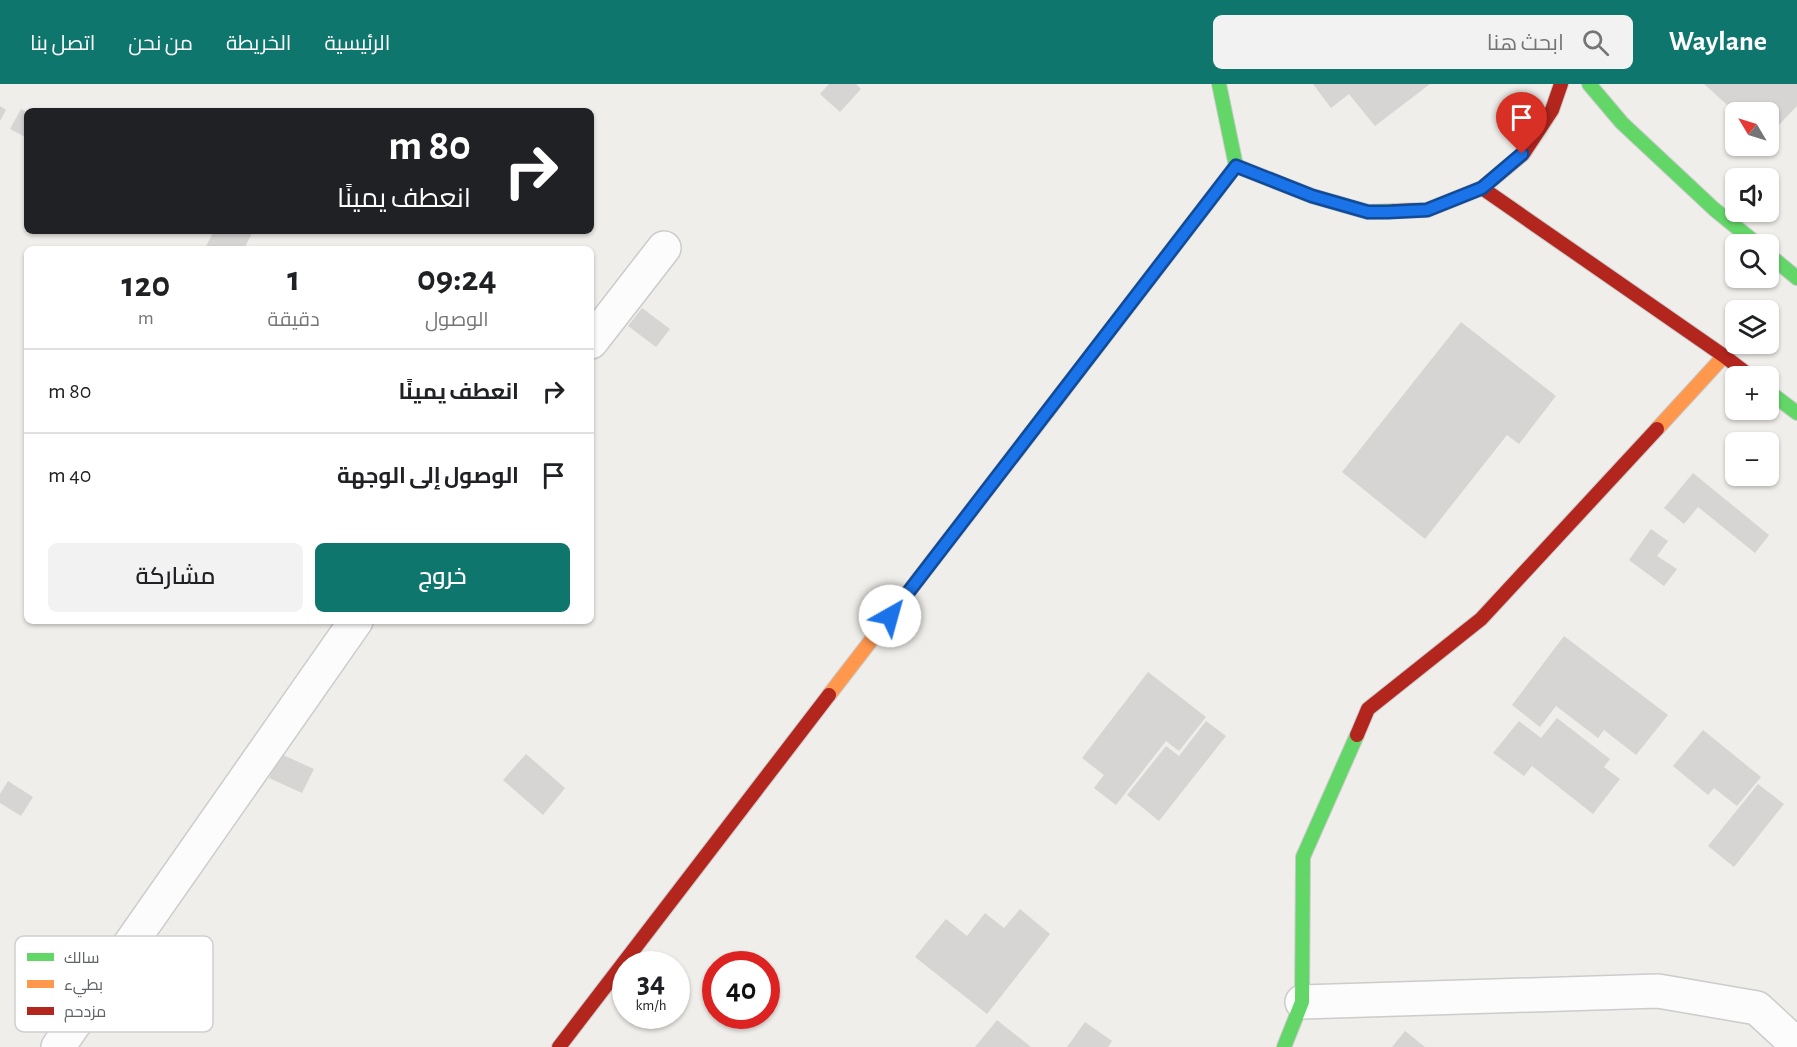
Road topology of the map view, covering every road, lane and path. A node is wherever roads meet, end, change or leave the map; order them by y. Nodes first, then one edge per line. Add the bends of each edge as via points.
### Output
1 (1219, 84) edge
2 (1561, 84) edge
3 (1589, 84) edge
4 (1236, 166) junction
5 (1482, 188) junction
6 (1745, 234) edge
7 (664, 248) dead end
8 (1779, 263) edge
9 (1797, 278) edge
10 (594, 338) edge
11 (1724, 356) junction
12 (1737, 366) edge
13 (1779, 400) edge
14 (1797, 414) edge
15 (354, 624) edge
16 (136, 936) edge
17 (1302, 1002) junction
18 (68, 1032) edge
19 (1797, 1045) edge
20 (58, 1047) edge
21 (559, 1047) edge
22 (1284, 1047) edge

1 - 4 street
2 - 5 street via 1552,110 1522,154
3 - 6 street via 1622,123
4 - 5 street via 1312,196 1368,212 1427,210
4 - 21 street
5 - 11 street
7 - 10 street
8 - 9 street
11 - 12 street
11 - 17 street via 1481,620 1368,709 1303,857
13 - 14 street
15 - 16 street
17 - 19 street via 1658,991 1757,1008
17 - 22 street
18 - 20 street

